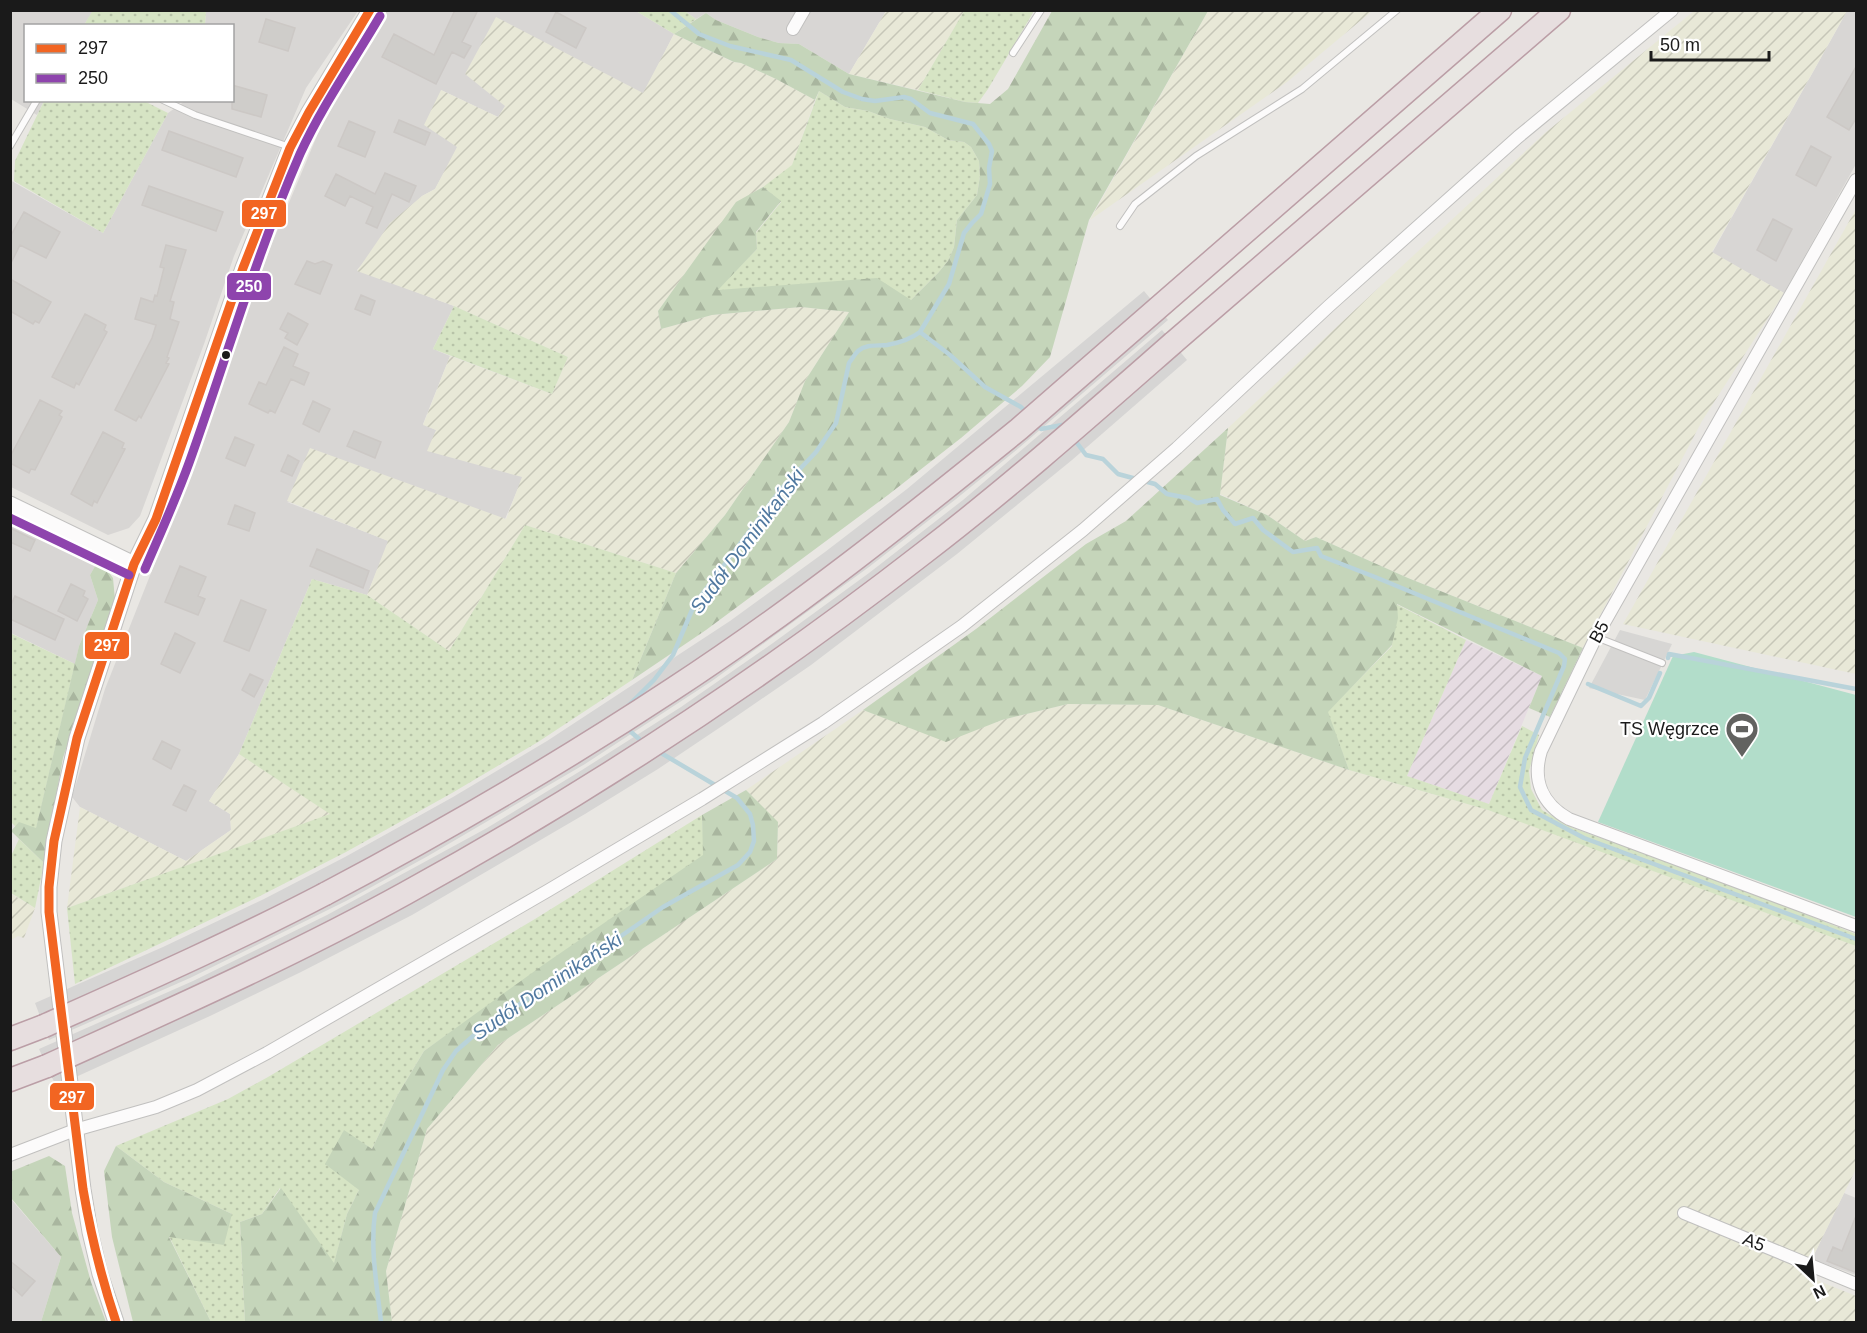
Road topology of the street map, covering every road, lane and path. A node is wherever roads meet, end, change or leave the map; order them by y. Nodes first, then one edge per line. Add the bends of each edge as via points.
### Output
1 (370, 10) edge
2 (804, 10) edge
3 (1041, 10) edge
4 (1397, 10) edge
5 (1500, 10) edge
6 (1559, 10) edge
7 (1672, 10) edge
8 (793, 29) dead end
9 (1013, 53) dead end
10 (36, 102) edge
11 (167, 102) edge
12 (10, 146) edge
13 (290, 148) junction
14 (1857, 180) edge
15 (1120, 226) dead end
16 (10, 504) edge
17 (134, 564) junction
18 (1596, 637) junction
19 (1662, 663) dead end
20 (1857, 926) edge
21 (10, 1039) edge
22 (10, 1080) edge
23 (75, 1130) junction
24 (10, 1155) edge
25 (1684, 1213) dead end
26 (1857, 1284) edge
27 (116, 1323) edge

1 - 13 street
2 - 8 street
3 - 9 lane
4 - 15 lane via 1302,89 1196,156 1135,204
5 - 21 highway, bridge via 1019,429 854,560 674,688 476,811 357,877 170,970
6 - 22 highway, bridge via 1047,452 927,551 768,668 592,784 404,894 220,988
7 - 23 street via 1518,137 1133,487 962,626 730,782 277,1047 156,1107
10 - 12 lane
11 - 13 lane
13 - 17 street via 243,268 156,519
14 - 18 street, B5
16 - 17 street
17 - 23 street via 77,738 54,841 49,887
18 - 19 lane
18 - 20 street, B5 via 1539,758 1539,786 1550,806 1583,825
23 - 24 street
23 - 27 street via 90,1232
25 - 26 street, A5

